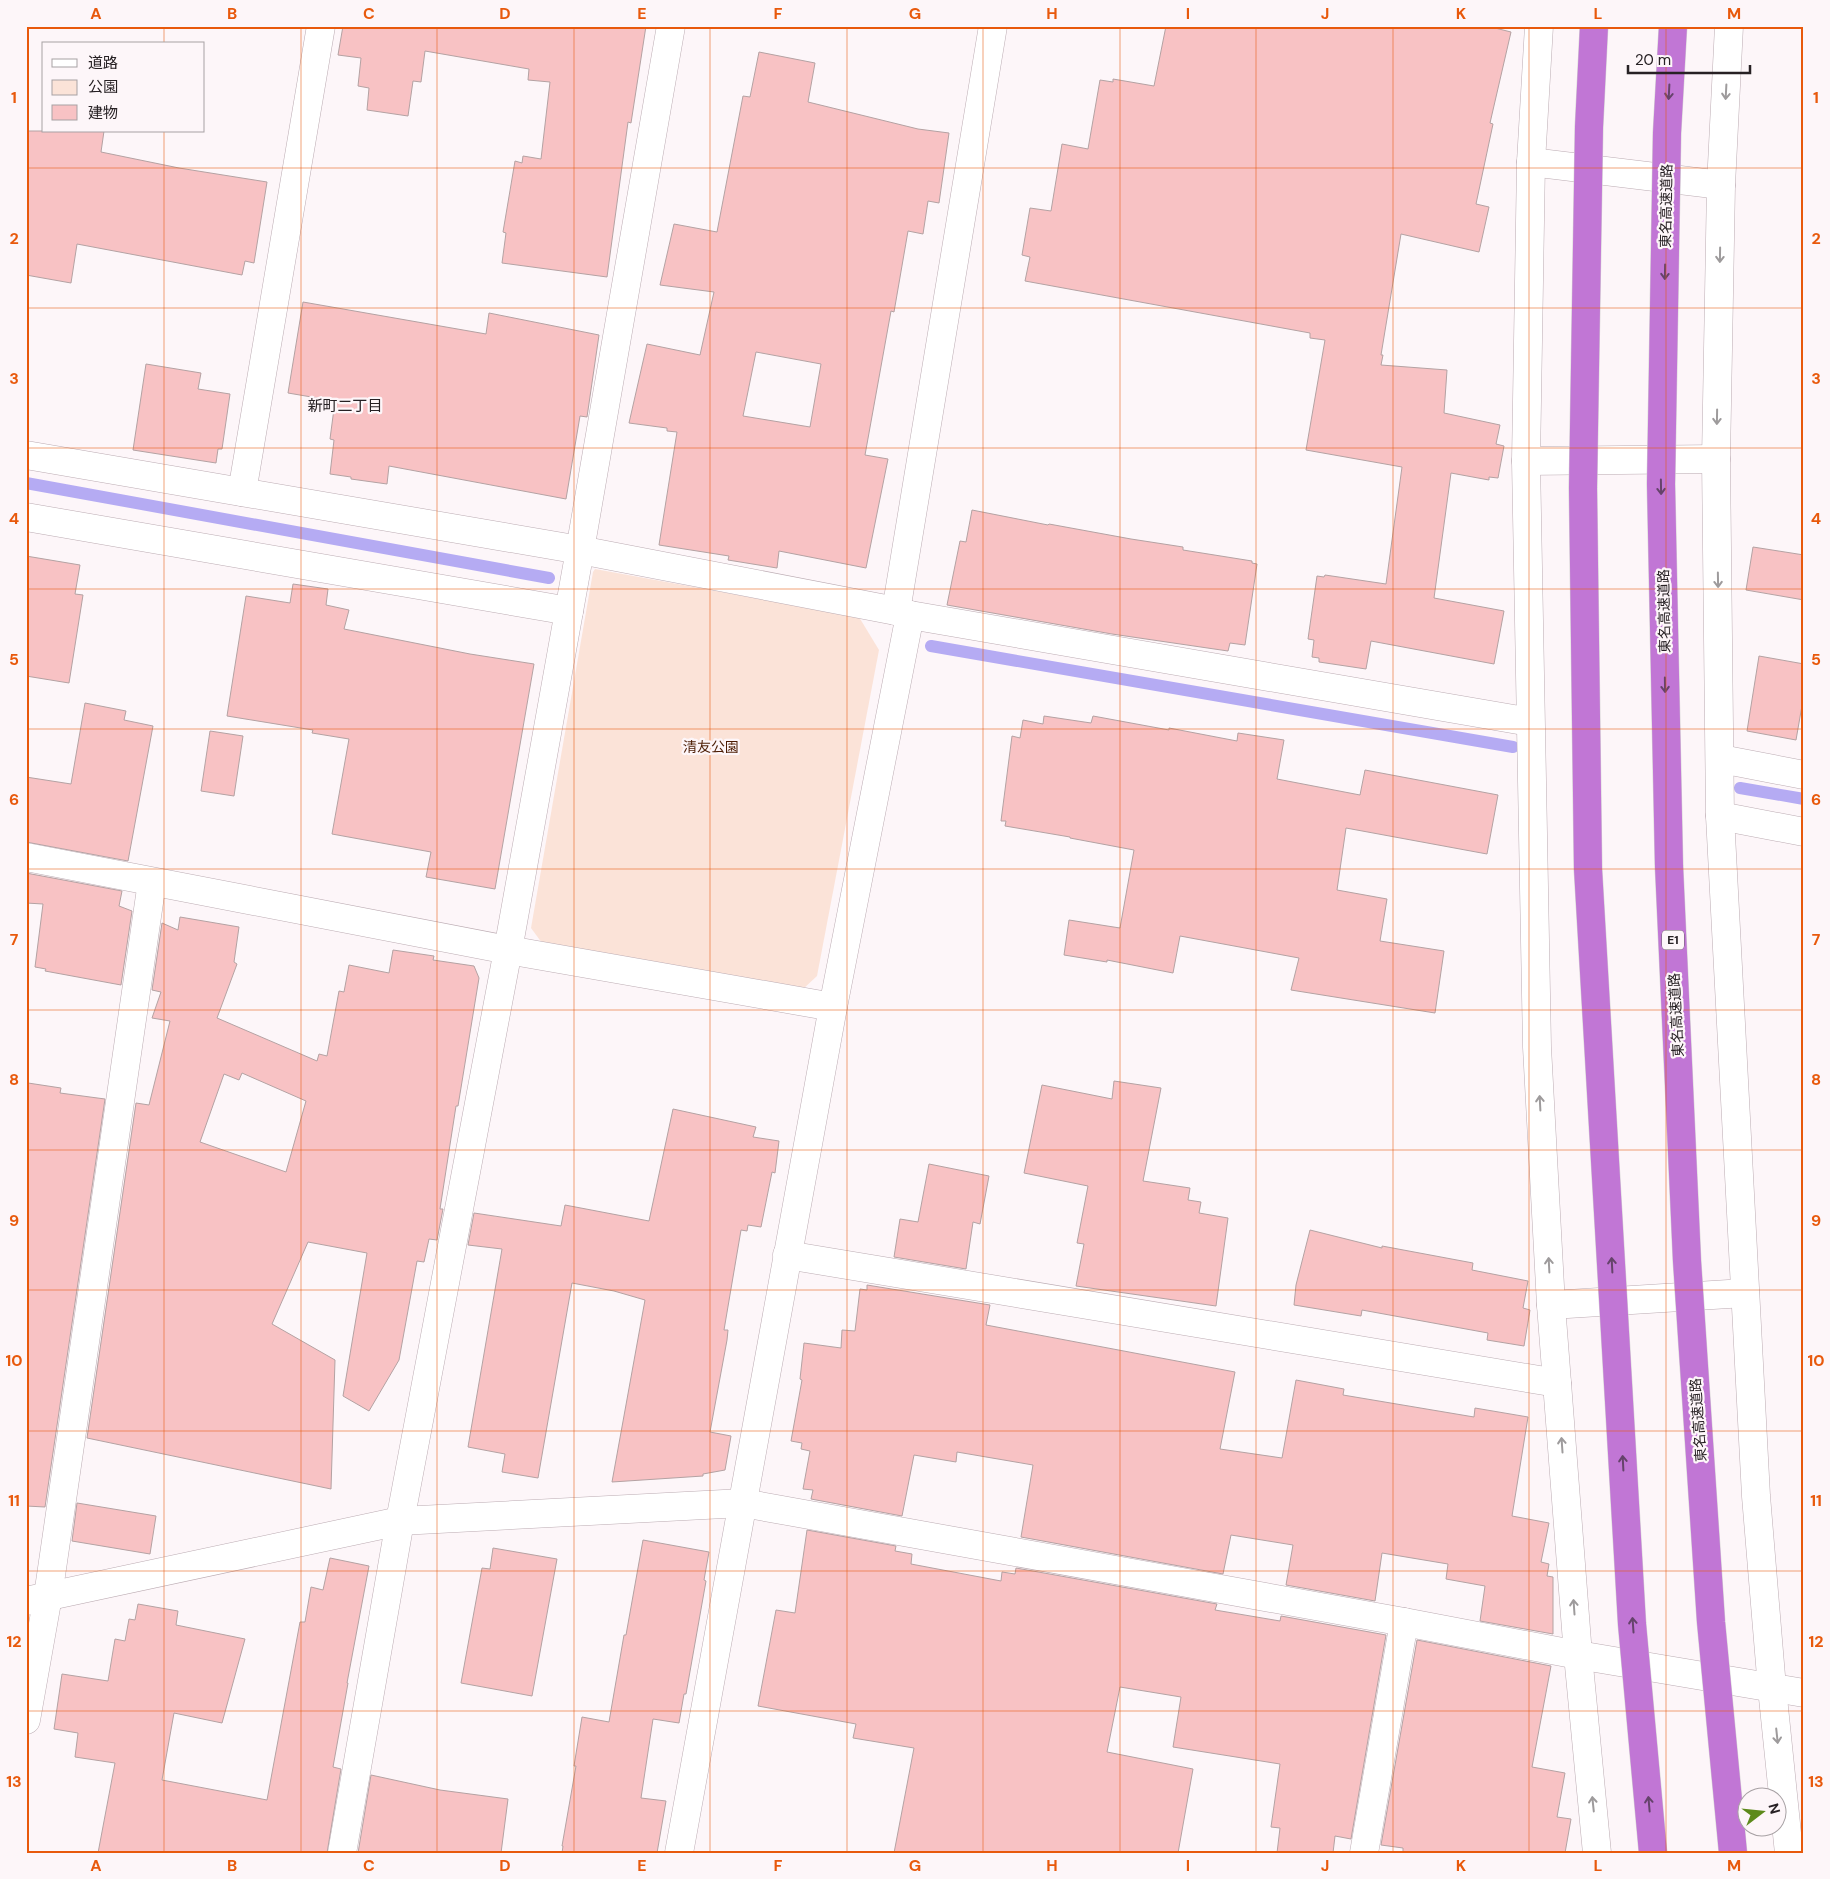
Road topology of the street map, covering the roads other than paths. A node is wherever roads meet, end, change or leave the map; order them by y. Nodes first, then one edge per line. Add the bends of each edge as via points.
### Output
1 (321, 26) edge
2 (671, 26) edge
3 (993, 26) edge
4 (1538, 26) edge
5 (1594, 26) edge
6 (1673, 26) edge
7 (1729, 26) edge
8 (1531, 162) junction
9 (1721, 185) junction
10 (26, 455) edge
11 (1716, 459) junction
12 (1526, 461) junction
13 (242, 492) junction
14 (26, 517) edge
15 (580, 550) junction
16 (569, 611) junction
17 (903, 613) junction
18 (1530, 722) junction
19 (1720, 759) junction
20 (1804, 775) edge
21 (1720, 816) junction
22 (1804, 832) edge
23 (26, 857) edge
24 (152, 882) junction
25 (508, 950) junction
26 (834, 1007) junction
27 (787, 1255) junction
28 (1744, 1293) junction
29 (1551, 1305) junction
30 (1557, 1382) junction
31 (742, 1502) junction
32 (400, 1521) junction
33 (37, 1599) edge
34 (1404, 1622) junction
35 (1578, 1656) junction
36 (1772, 1688) junction
37 (1804, 1693) edge
38 (26, 1720) edge
39 (342, 1853) edge
40 (680, 1853) edge
41 (1364, 1853) edge
42 (1598, 1853) edge
43 (1653, 1853) edge
44 (1734, 1853) edge
45 (1789, 1853) edge

1 - 13 street
2 - 15 street
3 - 17 street
4 - 8 street
43 -> 5 highway, bridge via 1632,1624 1588,869 1583,488 1588,137
6 -> 44 highway, 東名高速道路 / E1, bridge via 1667,133 1661,484 1669,866 1688,1281 1711,1622
7 -> 9 street
8 - 9 street
8 - 12 street
9 -> 11 street
10 - 13 street
11 - 12 street
11 -> 19 street
12 - 18 street
13 - 15 street
14 - 16 street
15 - 16 street
15 - 17 street
16 - 25 street
17 - 18 street
17 - 26 street
29 -> 18 street via 1538,1046
19 - 20 street
19 - 21 street
21 - 22 street
21 - 28 street
23 - 24 street
24 - 25 street
24 - 33 street
25 - 26 street
25 - 32 street
26 - 27 street
27 - 30 street
27 - 31 street
28 - 29 street
28 - 36 street
29 - 30 street
35 -> 30 street
31 - 32 street
31 - 34 street
31 - 40 street
32 - 33 street
32 - 39 street
33 - 38 street
34 - 35 street
34 - 41 street
35 - 36 street
42 -> 35 street
36 - 37 street
36 -> 45 street

